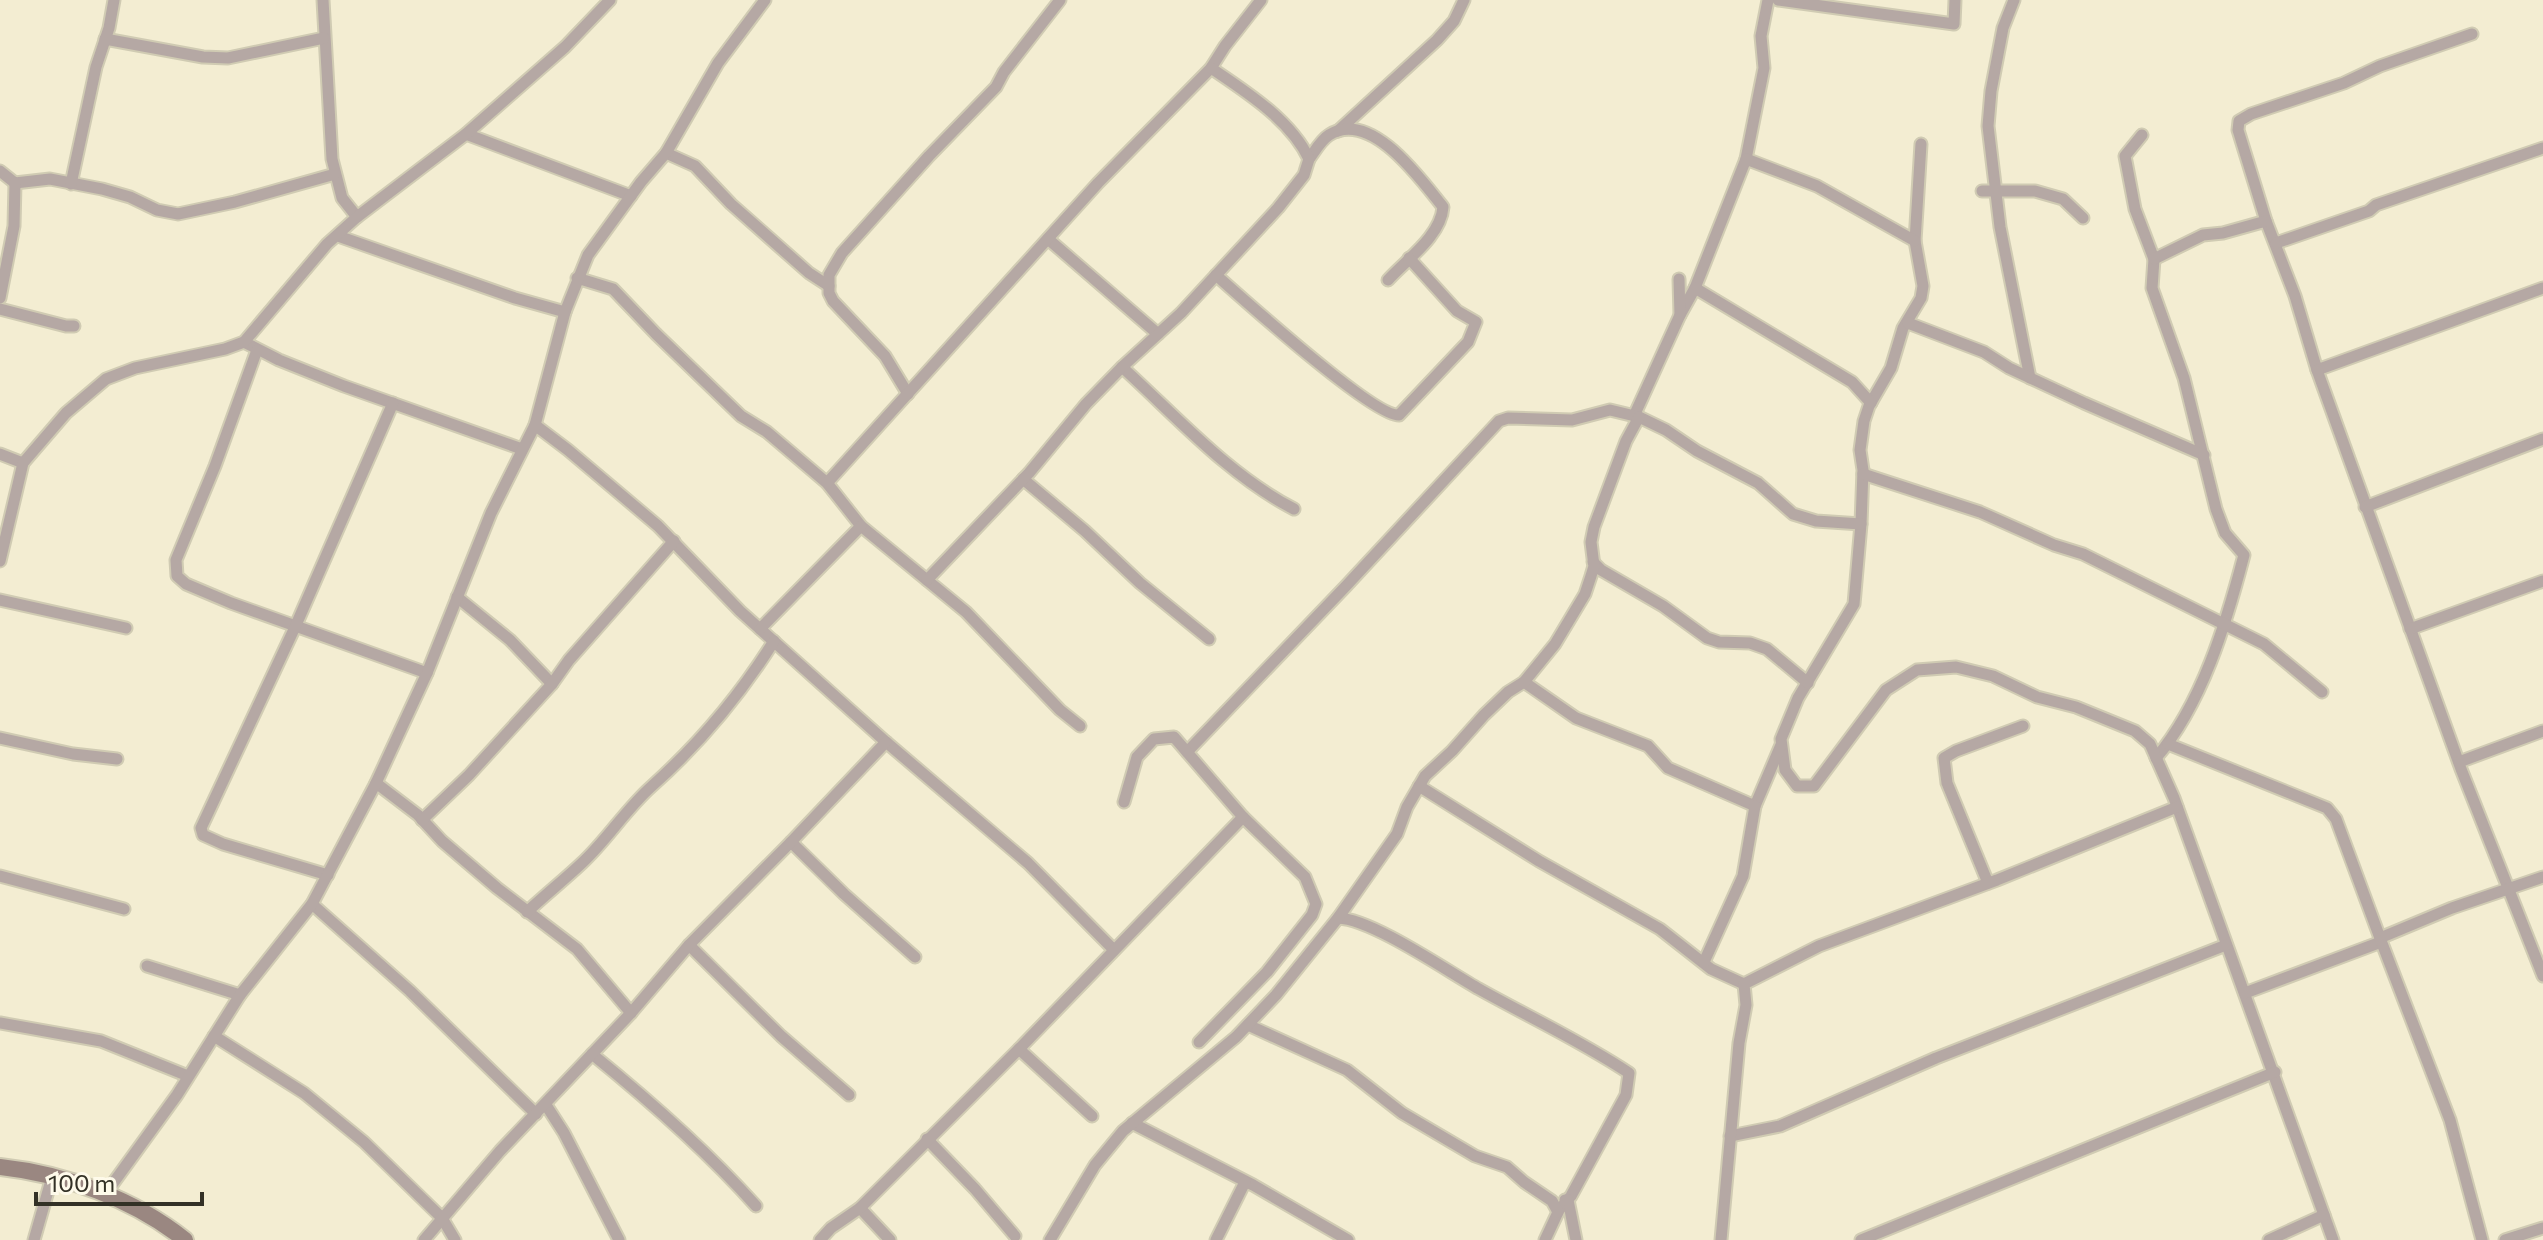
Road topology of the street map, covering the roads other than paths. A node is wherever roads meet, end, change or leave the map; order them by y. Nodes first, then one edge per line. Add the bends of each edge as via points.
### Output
1 (114, 0) edge
2 (323, 0) edge
3 (610, 0) edge
4 (1261, 0) edge
5 (1464, 0) edge
6 (1768, 0) edge
7 (1778, 0) edge
8 (1955, 0) edge
9 (2014, 0) edge
10 (763, 1) edge
11 (1057, 1) edge
12 (2472, 34) dead end
13 (324, 38) junction
14 (105, 39) junction
15 (1211, 68) junction
16 (1338, 131) junction
17 (466, 134) junction
18 (2142, 135) dead end
19 (1921, 144) dead end
20 (2543, 148) edge
21 (666, 153) junction
22 (1309, 159) junction
23 (1746, 159) junction
24 (0, 171) edge
25 (335, 174) junction
26 (15, 183) junction
27 (71, 184) junction
28 (1982, 191) dead end
29 (1996, 191) junction
30 (631, 196) junction
31 (357, 217) junction
32 (2083, 218) dead end
33 (2266, 221) junction
34 (338, 236) junction
35 (1048, 239) junction
36 (1915, 241) junction
37 (2276, 243) junction
38 (1409, 258) junction
39 (2154, 259) junction
40 (1216, 275) junction
41 (577, 278) junction
42 (1679, 279) dead end
43 (1388, 280) dead end
44 (829, 286) junction
45 (1695, 288) junction
46 (2543, 288) edge
47 (0, 298) edge
48 (0, 309) edge
49 (565, 312) junction
50 (1680, 315) junction
51 (1908, 323) junction
52 (74, 326) dead end
53 (1158, 334) junction
54 (244, 342) junction
55 (257, 350) junction
56 (1122, 367) junction
57 (2317, 370) junction
58 (2030, 378) junction
59 (908, 394) junction
60 (393, 403) junction
61 (1871, 403) junction
62 (1636, 416) junction
63 (535, 425) junction
64 (2543, 439) edge
65 (522, 449) junction
66 (0, 454) edge
67 (2204, 455) junction
68 (23, 463) junction
69 (1863, 474) junction
70 (1023, 479) junction
71 (827, 483) junction
72 (2365, 507) junction
73 (1294, 509) dead end
74 (1861, 524) junction
75 (861, 526) junction
76 (674, 541) junction
77 (0, 561) edge
78 (1596, 568) junction
79 (927, 580) junction
80 (2543, 581) edge
81 (457, 597) junction
82 (0, 600) edge
83 (2222, 623) junction
84 (296, 625) junction
85 (126, 628) dead end
86 (760, 629) junction
87 (2410, 629) junction
88 (1209, 639) dead end
89 (774, 641) junction
90 (427, 673) junction
91 (1524, 682) junction
92 (1808, 683) junction
93 (552, 684) junction
94 (2322, 692) dead end
95 (1080, 726) dead end
96 (2023, 726) dead end
97 (2543, 731) edge
98 (0, 738) edge
99 (886, 742) junction
100 (1781, 744) junction
101 (2168, 744) junction
102 (1187, 752) junction
103 (2156, 758) junction
104 (117, 759) dead end
105 (2459, 762) junction
106 (376, 783) junction
107 (1419, 786) junction
108 (1124, 802) dead end
109 (1755, 806) junction
110 (2177, 807) junction
111 (1243, 817) junction
112 (422, 820) junction
113 (791, 842) junction
114 (328, 875) junction
115 (0, 876) edge
116 (2543, 877) edge
117 (1988, 883) junction
118 (2509, 890) junction
119 (312, 904) junction
120 (124, 909) dead end
121 (527, 912) junction
122 (1338, 918) junction
123 (2381, 940) junction
124 (689, 945) junction
125 (2226, 945) junction
126 (1114, 950) junction
127 (915, 957) dead end
128 (1704, 962) junction
129 (147, 966) dead end
130 (2543, 976) edge
131 (1744, 984) junction
132 (2245, 993) junction
133 (240, 995) junction
134 (631, 1013) junction
135 (0, 1023) edge
136 (1248, 1025) junction
137 (214, 1036) junction
138 (1199, 1042) dead end
139 (1019, 1049) junction
140 (592, 1054) junction
141 (2275, 1072) junction
142 (188, 1076) junction
143 (849, 1095) dead end
144 (546, 1105) junction
145 (536, 1114) junction
146 (1092, 1116) dead end
147 (1132, 1123) junction
148 (1730, 1136) junction
149 (927, 1139) junction
150 (0, 1167) edge
151 (52, 1177) junction
152 (1245, 1182) junction
153 (106, 1193) junction
154 (1568, 1200) junction
155 (756, 1206) dead end
156 (1555, 1207) junction
157 (860, 1208) junction
158 (2324, 1215) junction
159 (442, 1218) junction
160 (2543, 1228) edge
161 (1015, 1236) dead end
162 (176, 1237) edge
163 (34, 1240) edge
164 (424, 1240) edge
165 (455, 1240) edge
166 (619, 1240) edge
167 (820, 1240) edge
168 (890, 1240) edge
169 (1050, 1240) edge
170 (1216, 1240) edge
171 (1348, 1240) edge
172 (1545, 1240) edge
173 (1576, 1240) edge
174 (1721, 1240) edge
175 (1861, 1240) edge
176 (2269, 1240) edge
177 (2333, 1240) edge
178 (2482, 1240) edge
179 (2505, 1240) edge

1 - 14 street
2 - 13 street
3 - 17 street
4 - 15 street
5 - 16 street via 1437,40
6 - 23 street via 1761,36 1764,68
7 - 8 street via 1954,24
9 - 29 street via 1991,91 1988,126
10 - 21 street via 718,63
11 - 44 street via 996,87 842,253 829,275
12 - 33 street via 2239,121
13 - 14 street via 228,58
13 - 25 street
14 - 27 street
15 - 22 street via 1254,96 1304,147
15 - 35 street
16 - 22 street
16 - 38 street via 1364,133 1390,147 1443,207 1435,231
17 - 30 street
17 - 31 street
18 - 39 street via 2125,156 2135,209
19 - 36 street
20 - 37 street
21 - 30 street
21 - 44 street via 695,166 731,204
22 - 40 street via 1304,175 1278,208
23 - 36 street via 1817,186
23 - 45 street
24 - 26 street
25 - 27 street via 178,214
25 - 31 street via 342,198
26 - 27 street via 38,178
26 - 47 street via 14,226
28 - 29 street
29 - 32 street via 2035,191 2063,199
29 - 58 street
30 - 41 street via 601,234
31 - 34 street
33 - 37 street
33 - 39 street via 2203,235
34 - 49 street
34 - 54 street
35 - 53 street
35 - 59 street
36 - 51 street via 1923,286
37 - 57 street
38 - 40 street via 1457,311 1476,322 1468,342 1407,409 1392,416 1268,322
38 - 43 street
39 - 67 street via 2152,288
40 - 53 street
41 - 49 street
41 - 71 street via 613,289 741,416
42 - 50 street
44 - 59 street via 833,301 885,356
45 - 50 street
45 - 61 street via 1852,382
46 - 57 street
48 - 52 street
49 - 63 street
50 - 62 street
51 - 58 street via 1984,352
51 - 61 street
53 - 56 street
54 - 55 street
54 - 68 street via 106,379 66,413
55 - 60 street
55 - 84 street via 176,560 177,576 231,603
56 - 70 street
56 - 73 street via 1234,469
57 - 72 street
58 - 67 street
59 - 71 street
60 - 65 street
60 - 84 street
61 - 69 street via 1861,435
62 - 74 street via 1758,483 1793,514
62 - 78 street via 1594,527
62 - 102 street via 1610,410 1572,420 1499,421
63 - 65 street
63 - 76 street
64 - 72 street
65 - 81 street
66 - 68 street
67 - 83 street via 2220,521 2244,555
68 - 77 street
69 - 74 street
69 - 83 street via 1997,518
70 - 79 street
70 - 88 street
71 - 75 street
72 - 87 street
74 - 92 street via 1854,604
75 - 79 street
75 - 86 street
76 - 86 street
76 - 93 street
78 - 91 street via 1555,644
78 - 92 street via 1707,638 1767,649
79 - 95 street
80 - 87 street
81 - 90 street
81 - 93 street via 510,640
82 - 85 street
83 - 94 street via 2264,644
83 - 101 street via 2205,679
84 - 90 street
84 - 114 street via 201,828 203,835 223,844
86 - 89 street
87 - 105 street
89 - 99 street
89 - 121 street via 689,752
90 - 106 street
91 - 107 street via 1484,715
91 - 109 street via 1576,718 1648,746 1668,768
92 - 100 street
93 - 112 street
96 - 117 street via 1944,758 1947,783
97 - 105 street
98 - 104 street
99 - 113 street
99 - 126 street via 1028,863
100 - 103 street via 1785,770 1797,786 1814,786 1886,690 1917,670 1956,667 2135,731
100 - 109 street
101 - 103 street
101 - 123 street via 2327,808 2336,819
102 - 108 street via 1174,737 1154,739 1137,757
102 - 111 street
103 - 110 street
105 - 118 street
106 - 112 street
106 - 114 street
107 - 122 street via 1397,834
107 - 128 street via 1660,929
109 - 128 street via 1743,876
110 - 117 street
110 - 125 street
111 - 126 street
111 - 138 street via 1305,877 1316,904 1267,972
112 - 121 street
113 - 124 street
113 - 127 street
114 - 119 street
115 - 120 street
116 - 118 street
117 - 131 street via 1819,946
118 - 123 street
118 - 130 street
119 - 133 street
119 - 145 street
121 - 134 street via 577,949
122 - 136 street
122 - 154 street via 1372,927 1629,1073 1626,1095
123 - 132 street
123 - 178 street via 2450,1120
124 - 134 street
124 - 143 street
125 - 132 street
125 - 148 street via 1936,1058 1780,1126
126 - 139 street
128 - 131 street
129 - 133 street
131 - 148 street
132 - 141 street
133 - 137 street
134 - 140 street
135 - 142 street via 101,1041
136 - 147 street
136 - 156 street via 1347,1070 1402,1113 1475,1156 1499,1162
137 - 142 street
137 - 159 street via 332,1115
139 - 146 street
139 - 149 street
140 - 144 street
140 - 155 street via 661,1110
141 - 158 street
141 - 175 street
142 - 153 street
144 - 145 street
144 - 166 street
145 - 159 street
147 - 152 street
147 - 169 street via 1095,1165
148 - 174 street
149 - 157 street
149 - 161 street
150 - 151 main road
151 - 153 main road
151 - 163 street
152 - 170 street
152 - 171 street
153 - 162 main road
154 - 156 street
154 - 173 street
156 - 172 street
157 - 167 street
157 - 168 street
158 - 176 street
158 - 177 street
159 - 164 street
159 - 165 street
160 - 179 street

